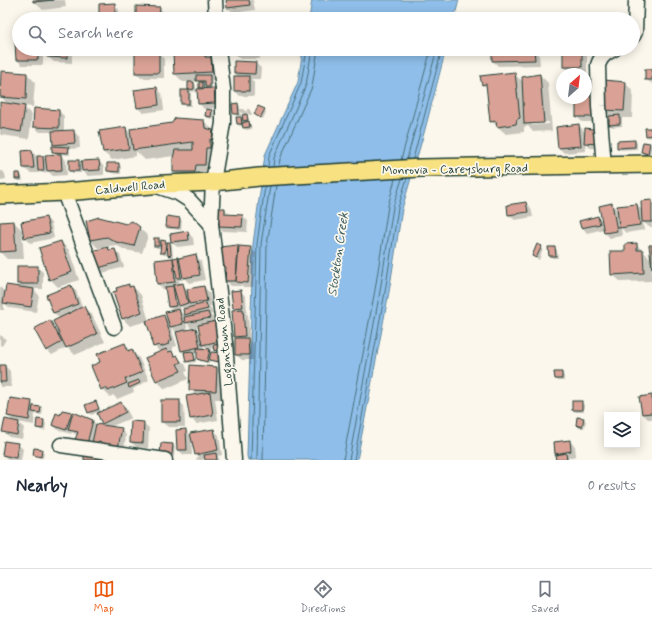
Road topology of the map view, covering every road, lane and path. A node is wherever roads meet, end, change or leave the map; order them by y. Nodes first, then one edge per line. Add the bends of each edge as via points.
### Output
1 (215, 0) edge
2 (636, 0) edge
3 (216, 12) edge
4 (636, 12) edge
5 (219, 56) edge
6 (603, 56) edge
7 (652, 164) edge
8 (604, 166) junction
9 (259, 177) joint
10 (213, 182) junction
11 (154, 185) junction
12 (64, 192) junction
13 (0, 195) edge
14 (211, 224) junction
15 (114, 328) dead end
16 (61, 445) dead end
17 (165, 460) edge
18 (234, 460) edge

1 - 3 street
2 - 4 street
5 - 10 street, Logantown Road via 223,89 223,123
6 - 8 street via 598,65
7 - 8 main road, Monrovia - Careysburg Road
8 - 9 main road, Monrovia - Careysburg Road via 421,168
9 - 10 main road, Caldwell Road
10 - 11 main road, Caldwell Road
10 - 14 street, Logantown Road
11 - 12 main road, Caldwell Road
11 - 14 street via 178,193 189,200
12 - 13 main road, Caldwell Road
12 - 15 street
14 - 18 street, Logantown Road via 225,343
16 - 17 street

